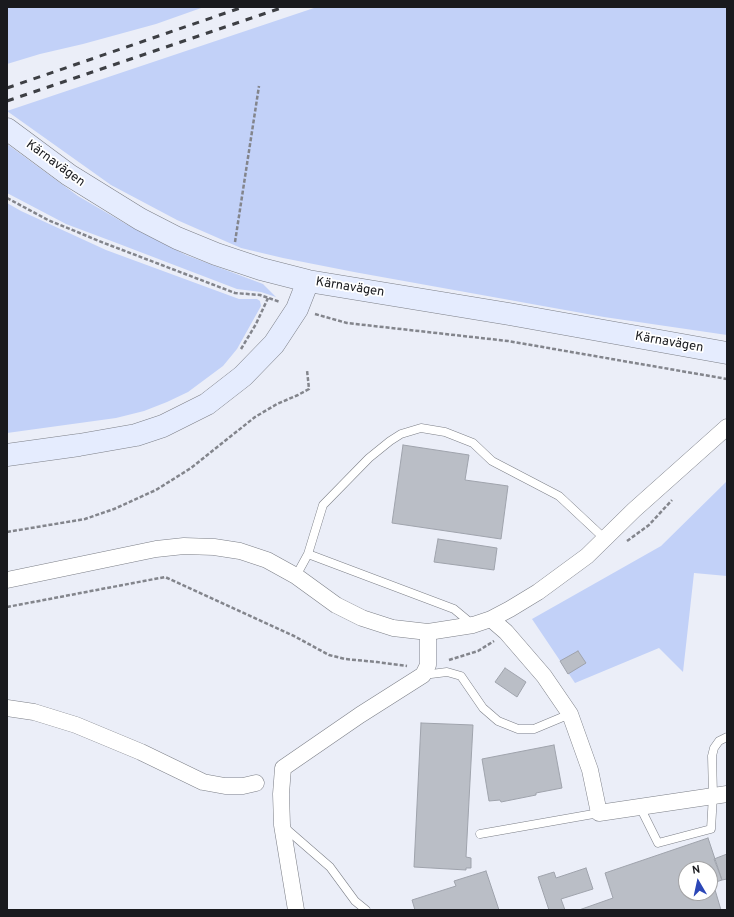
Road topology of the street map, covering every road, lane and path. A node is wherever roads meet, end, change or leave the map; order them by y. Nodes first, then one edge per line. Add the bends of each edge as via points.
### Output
1 (259, 86) dead end
2 (7, 129) edge
3 (232, 260) junction
4 (308, 281) junction
5 (268, 298) dead end
6 (238, 353) dead end
7 (727, 353) edge
8 (308, 370) dead end
9 (727, 427) edge
10 (7, 455) edge
11 (7, 532) edge
12 (605, 538) junction
13 (308, 554) junction
14 (296, 576) junction
15 (7, 580) edge
16 (7, 607) edge
17 (491, 619) junction
18 (473, 625) junction
19 (428, 632) junction
20 (426, 670) junction
21 (7, 708) edge
22 (570, 714) junction
23 (727, 737) edge
24 (256, 783) dead end
25 (720, 794) edge
26 (640, 807) junction
27 (599, 813) junction
28 (282, 825) junction
29 (480, 834) dead end
30 (296, 910) edge
31 (366, 910) edge

1 - 3 path
2 - 3 street, Kärnavägen via 69,176 134,216 177,238
3 - 4 street, Kärnavägen
4 - 7 street, Kärnavägen
4 - 10 street via 297,309 274,344 244,376 207,404 163,426 136,435
5 - 6 path
8 - 11 path via 309,389 255,417 191,468 156,490 85,519
9 - 12 street
12 - 13 lane via 559,496 492,461 473,443 445,432 421,428 390,441 369,458 323,505
12 - 17 street via 587,556 538,592
13 - 14 lane
13 - 18 lane via 454,609
14 - 15 street via 267,560 240,551 184,546 156,549
14 - 19 street via 336,605 362,618 393,628
16 - 20 path via 165,576 329,655
17 - 18 street
17 - 22 street via 506,632 544,676
18 - 19 street
19 - 20 street
20 - 22 lane via 461,676 482,708 498,721 518,729 534,730
20 - 28 street via 283,768
21 - 24 street via 34,712 76,725 203,782 225,786
22 - 27 street via 590,770
23 - 25 lane via 719,741 712,756
25 - 26 street
25 - 26 lane via 711,829 658,843
26 - 27 street
27 - 29 lane
28 - 30 street
28 - 31 lane via 330,867 355,901

